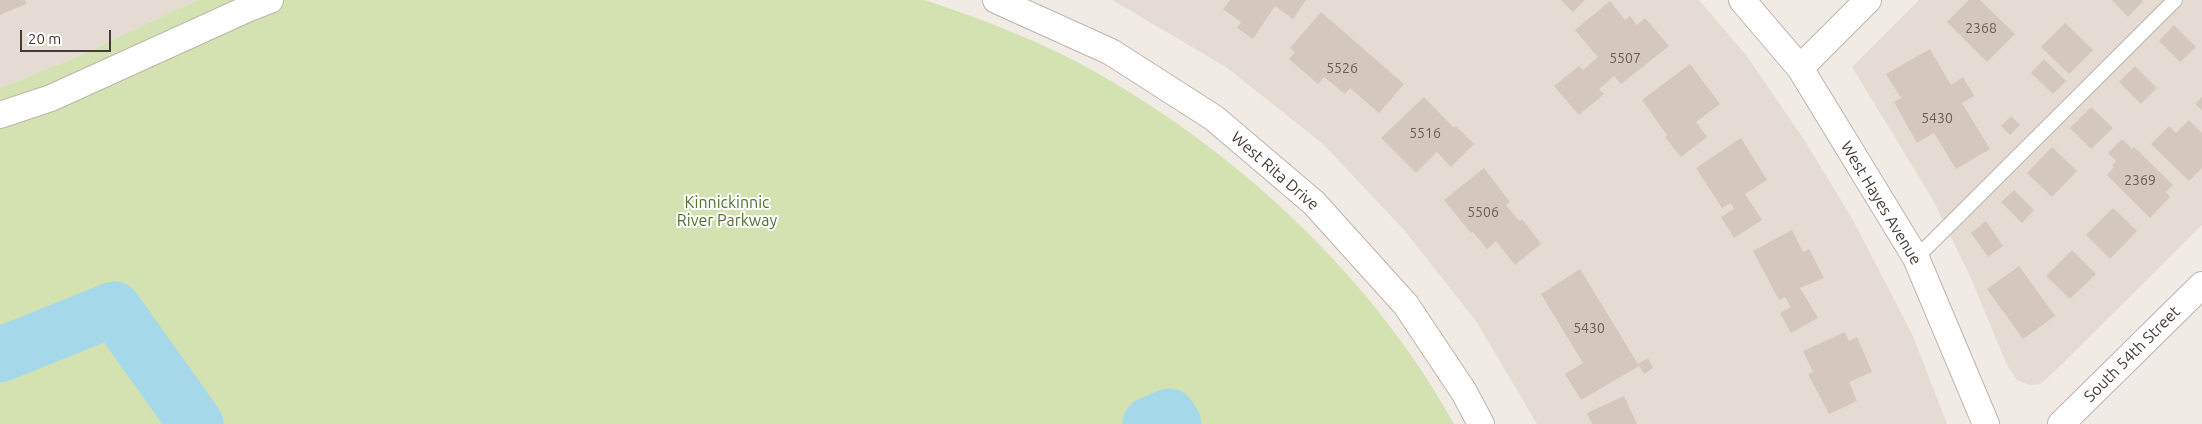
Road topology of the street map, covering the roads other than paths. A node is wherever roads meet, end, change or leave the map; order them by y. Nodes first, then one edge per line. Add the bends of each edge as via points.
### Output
1 (270, 0) edge
2 (996, 0) edge
3 (1742, 0) edge
4 (1868, 0) edge
5 (2175, 0) edge
6 (1800, 68) junction
7 (0, 116) edge
8 (1916, 258) junction
9 (2202, 285) edge
10 (1482, 424) edge
11 (1986, 424) edge
12 (2062, 424) edge

1 - 7 street via 51,98
2 - 10 street, West Rita Drive via 1111,52 1214,118 1314,203 1406,305
3 - 6 street, West Hayes Avenue
4 - 6 street
5 - 8 lane
6 - 8 street, West Hayes Avenue
8 - 11 street, West Hayes Avenue
9 - 12 street, South 54th Street

